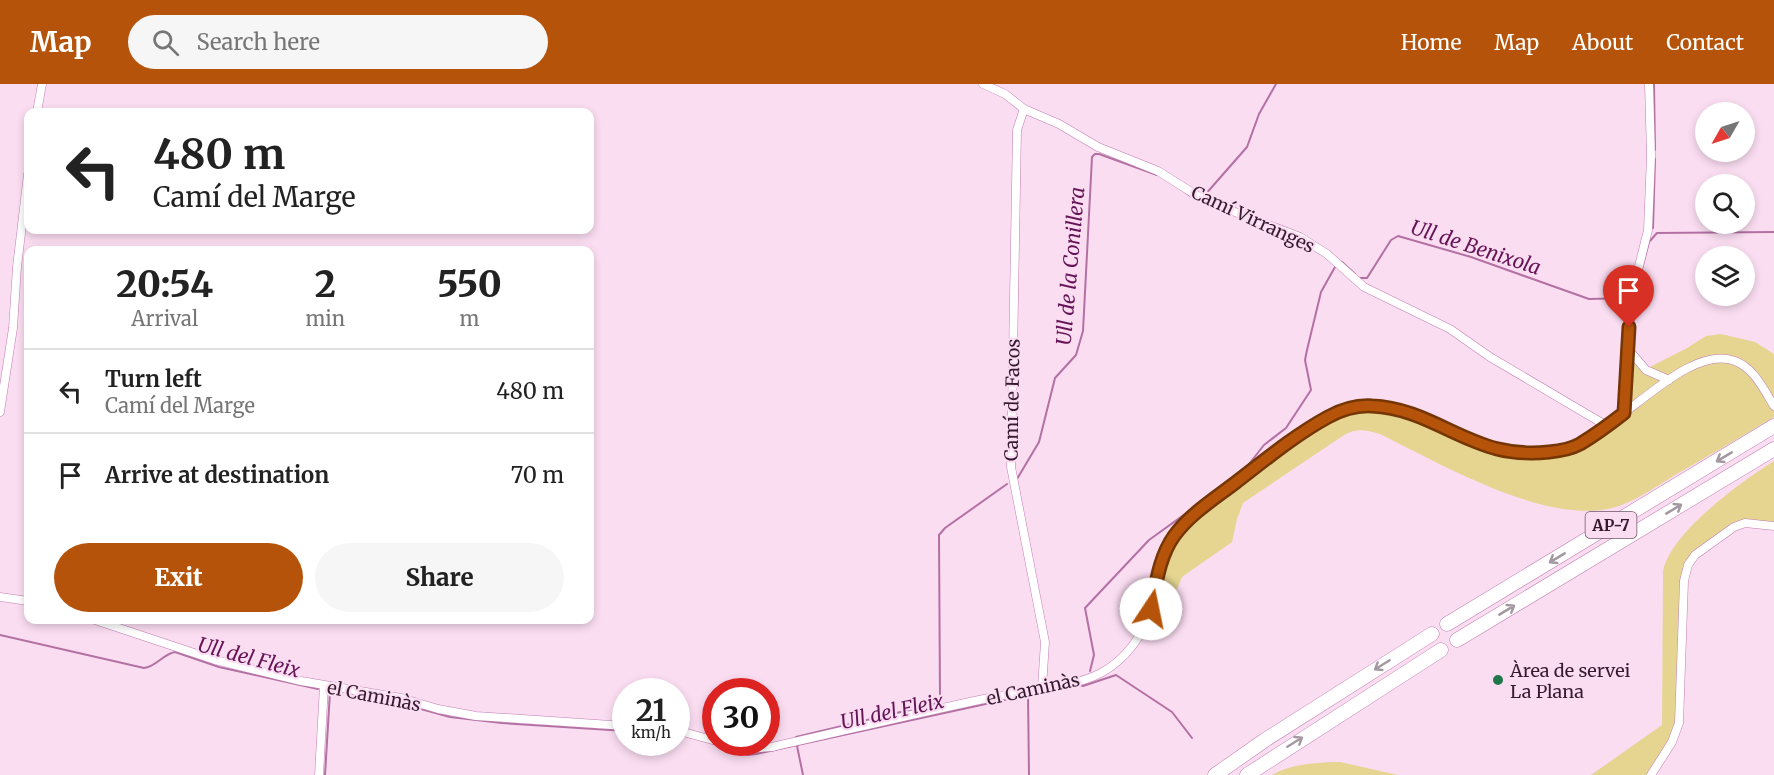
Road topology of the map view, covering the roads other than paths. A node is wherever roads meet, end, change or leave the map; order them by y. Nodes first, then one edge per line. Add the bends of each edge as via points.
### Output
1 (42, 84) edge
2 (983, 84) edge
3 (1004, 84) edge
4 (1649, 84) edge
5 (1005, 94) junction
6 (38, 108) edge
7 (1024, 109) junction
8 (24, 208) edge
9 (1628, 349) junction
10 (1669, 380) junction
11 (1774, 406) edge
12 (0, 412) edge
13 (1624, 413) junction
14 (1607, 426) junction
15 (1774, 426) edge
16 (1774, 449) edge
17 (1774, 526) edge
18 (0, 597) edge
19 (24, 600) edge
20 (107, 624) edge
21 (1447, 624) dead end
22 (1432, 634) dead end
23 (1457, 640) dead end
24 (1441, 650) dead end
25 (324, 686) junction
26 (1042, 688) junction
27 (612, 725) edge
28 (780, 745) edge
29 (319, 775) edge
30 (1215, 775) edge
31 (1247, 775) edge
32 (1651, 775) edge

1 - 6 street
2 - 5 street, Camí Virranges
3 - 5 street
4 - 9 street via 1648,230 1631,306
5 - 7 street, Camí Virranges
7 - 14 street, Camí Virranges via 1098,147 1158,171 1204,200 1300,237 1327,254 1364,287 1450,329
7 - 26 street, Camí de Facos via 1017,130 1011,467 1045,642
8 - 12 street via 13,328
9 - 10 street via 1646,370
9 - 13 street
10 - 11 street, el Caminàs via 1705,360 1735,361 1749,369
10 - 13 street, el Caminàs
13 - 14 street, el Caminàs
14 - 26 street, el Caminàs via 1578,445 1560,451 1502,452 1410,412 1369,405 1348,408 1273,454 1182,526 1172,538 1160,567 1148,618 1134,644 1114,664 1080,681
15 -> 21 highway, AP-7
23 -> 16 highway, AP-7
17 - 32 street via 1744,524 1734,528 1695,555 1688,565 1677,730
18 - 19 street
20 - 25 street, el Caminàs via 215,660
22 -> 30 highway
31 -> 24 highway
25 - 27 street, el Caminàs via 401,698 476,716
25 - 29 street
26 - 28 street, el Caminàs

